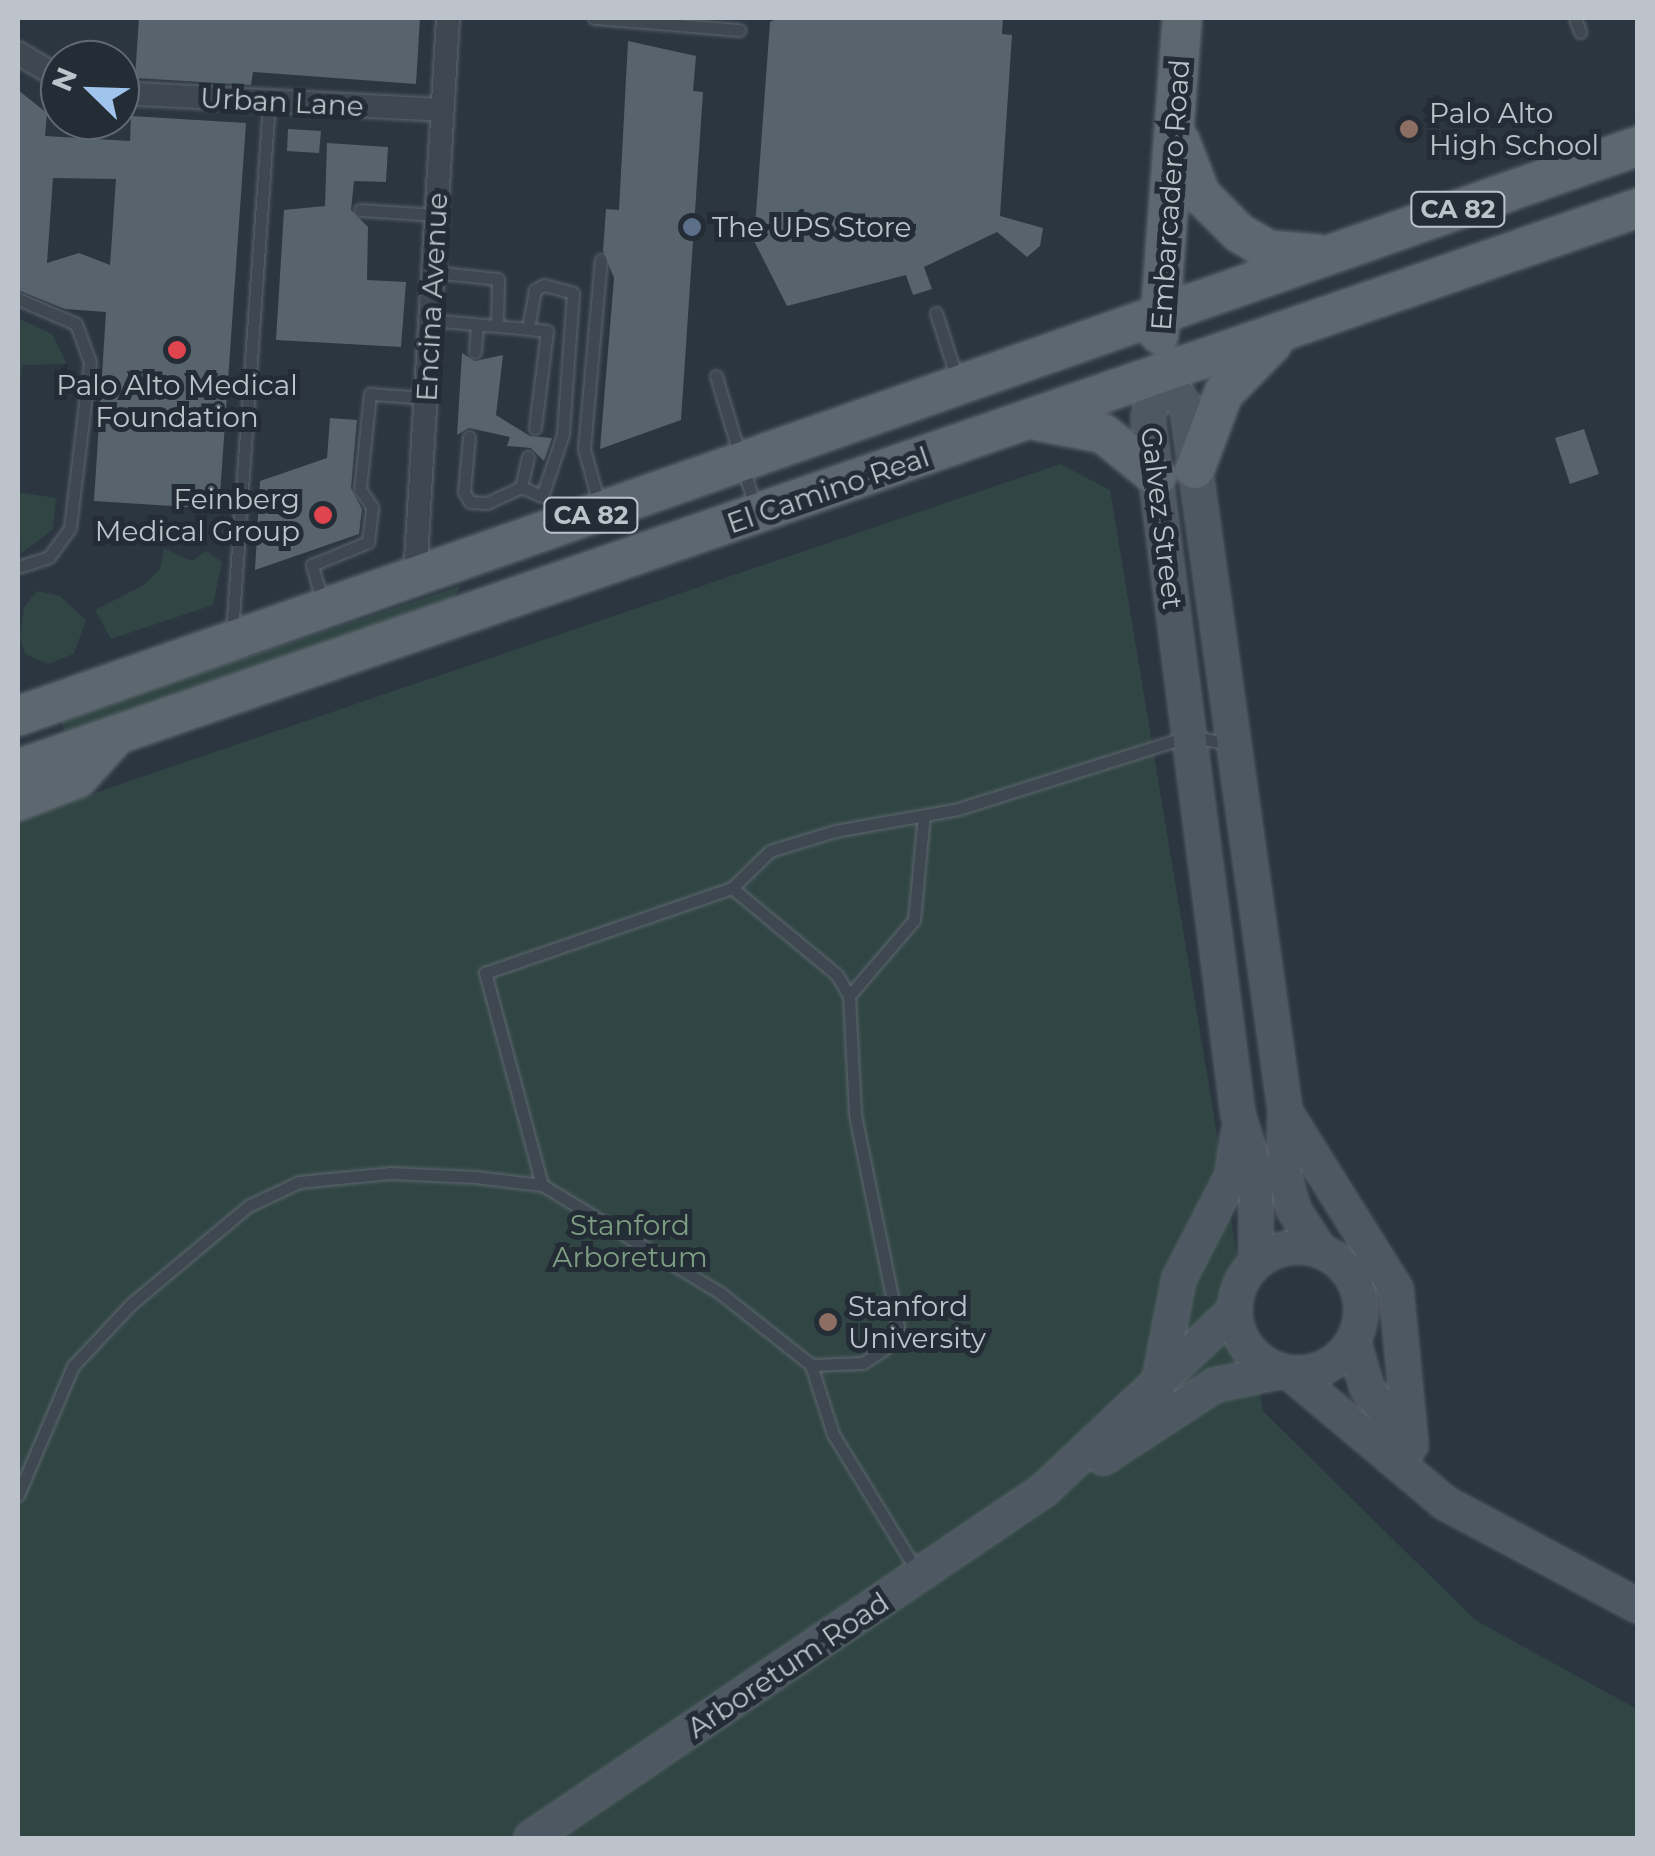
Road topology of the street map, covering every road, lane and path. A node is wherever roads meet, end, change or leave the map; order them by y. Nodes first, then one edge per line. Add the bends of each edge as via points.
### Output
1 (448, 18) edge
2 (594, 18) edge
3 (1182, 18) edge
4 (1575, 18) edge
5 (740, 30) dead end
6 (1580, 32) dead end
7 (18, 53) edge
8 (40, 66) edge
9 (140, 94) edge
10 (269, 102) junction
11 (443, 110) junction
12 (1176, 128) junction
13 (1638, 146) edge
14 (1638, 208) edge
15 (360, 210) dead end
16 (437, 215) junction
17 (1330, 254) junction
18 (601, 260) dead end
19 (433, 272) junction
20 (18, 299) edge
21 (936, 313) dead end
22 (1158, 316) junction
23 (430, 320) junction
24 (476, 324) junction
25 (496, 326) junction
26 (528, 329) junction
27 (1283, 334) junction
28 (474, 352) dead end
29 (1163, 372) junction
30 (716, 376) dead end
31 (959, 386) junction
32 (426, 398) junction
33 (1036, 420) junction
34 (535, 428) dead end
35 (469, 437) dead end
36 (528, 457) dead end
37 (736, 464) junction
38 (1195, 469) junction
39 (1157, 477) junction
40 (521, 487) junction
41 (602, 511) junction
42 (758, 514) junction
43 (18, 567) edge
44 (415, 576) junction
45 (324, 608) junction
46 (232, 641) junction
47 (26, 733) edge
48 (117, 736) junction
49 (1190, 736) junction
50 (1234, 745) junction
51 (18, 800) edge
52 (924, 815) junction
53 (732, 888) junction
54 (849, 996) junction
55 (1284, 1110) junction
56 (1238, 1114) junction
57 (542, 1185) junction
58 (1319, 1249) junction
59 (1256, 1260) junction
60 (1234, 1311) junction
61 (1354, 1343) junction
62 (811, 1365) junction
63 (1287, 1374) junction
64 (1158, 1386) junction
65 (1411, 1445) junction
66 (1044, 1490) junction
67 (18, 1494) edge
68 (1470, 1516) junction
69 (920, 1576) junction
70 (1638, 1606) edge
71 (532, 1838) edge

1 - 11 street, Encina Avenue
2 - 5 lane
3 - 12 main road, Embarcadero Road
4 - 6 lane
7 - 8 street
9 - 10 street, Urban Lane
10 - 11 street, Urban Lane
10 - 46 lane
11 - 16 street, Encina Avenue
12 - 17 main road via 1201,195 1239,233 1268,250
12 - 22 main road, Embarcadero Road
13 - 17 main road, CA 82
14 - 27 main road, El Camino Real / CA 82
15 - 16 lane
16 - 19 street, Encina Avenue
17 - 22 main road, CA 82
18 - 41 lane via 584,448
19 - 23 street, Encina Avenue
19 - 25 lane via 498,279
20 - 43 lane via 76,324 90,362 70,528 49,556
21 - 31 lane
22 - 29 main road, Embarcadero Road
22 - 31 main road, El Camino Real / CA 82
23 - 24 lane
23 - 32 street, Encina Avenue
24 - 25 lane
24 - 28 lane
25 - 26 lane
26 - 34 lane via 546,331
26 - 40 lane via 535,290 544,285 573,293 563,434 542,496
27 - 29 main road, El Camino Real / CA 82
27 - 38 main road via 1223,394
29 - 33 main road, El Camino Real / CA 82
29 - 38 main road, Galvez Street via 1186,403
29 - 39 main road, Galvez Street via 1148,417
30 - 37 lane
31 - 37 main road, El Camino Real / CA 82
32 - 44 street, Encina Avenue
32 - 45 lane via 370,394 360,488 372,507 368,542 312,565
33 - 39 main road via 1104,434
33 - 42 main road, El Camino Real / CA 82
35 - 40 lane via 464,492 470,502 487,504
36 - 40 lane
37 - 41 main road, El Camino Real / CA 82
37 - 42 lane
38 - 50 main road, Galvez Street
39 - 49 main road, Galvez Street
41 - 44 main road, El Camino Real / CA 82
42 - 48 main road, El Camino Real / CA 82
44 - 45 main road, El Camino Real / CA 82
45 - 46 main road, El Camino Real / CA 82
46 - 47 main road, El Camino Real / CA 82
47 - 48 main road, El Camino Real / CA 82
48 - 51 main road via 78,778
49 - 50 lane
49 - 52 lane
49 - 56 main road, Galvez Street
50 - 55 main road, Galvez Street
52 - 53 lane via 770,851
52 - 54 lane via 914,920
53 - 54 lane via 837,975
53 - 57 lane via 485,973
54 - 62 lane via 856,1115 898,1327 886,1348 863,1363
55 - 58 main road, Galvez Street via 1284,1176 1294,1210
55 - 65 main road via 1324,1184 1379,1253 1396,1289
56 - 59 main road, Galvez Street via 1256,1173
56 - 64 main road via 1232,1176 1179,1279
57 - 62 lane via 719,1292
57 - 67 lane via 390,1173 298,1182 248,1206 131,1304 74,1366
58 - 59 main road via 1283,1246
58 - 61 main road via 1339,1264 1358,1297
59 - 60 main road
60 - 63 main road via 1249,1346
60 - 64 main road, Arboretum Road
61 - 63 main road via 1322,1371
61 - 65 main road via 1366,1388
62 - 69 lane via 833,1434
63 - 66 main road, Arboretum Road via 1215,1384
63 - 68 main road via 1416,1482
64 - 66 main road, Arboretum Road
65 - 68 main road
66 - 69 main road, Arboretum Road
68 - 70 main road
69 - 71 main road, Arboretum Road

